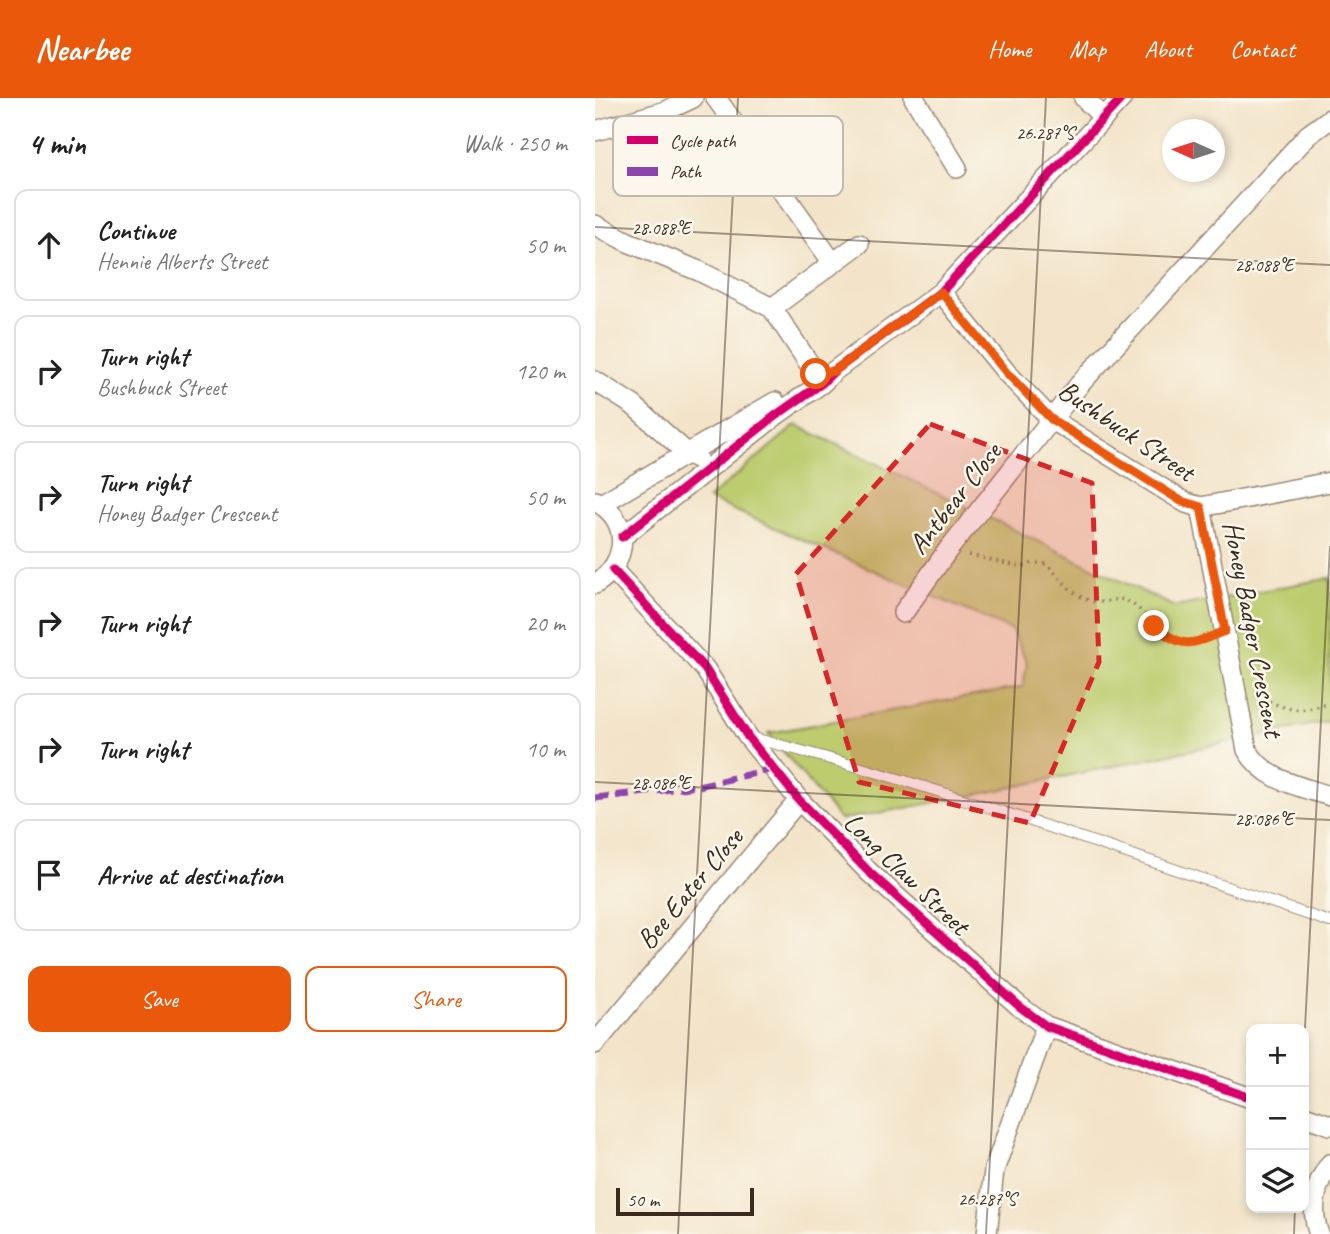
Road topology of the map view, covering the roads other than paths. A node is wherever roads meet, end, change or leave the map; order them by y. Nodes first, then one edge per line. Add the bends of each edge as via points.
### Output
1 (693, 98) edge
2 (716, 98) edge
3 (914, 98) edge
4 (1084, 98) edge
5 (1122, 98) edge
6 (649, 116) edge
7 (729, 116) edge
8 (1104, 118) junction
9 (1330, 119) edge
10 (613, 126) edge
11 (595, 131) edge
12 (957, 168) dead end
13 (785, 196) edge
14 (595, 225) edge
15 (859, 244) dead end
16 (833, 263) junction
17 (941, 292) junction
18 (772, 308) junction
19 (824, 376) junction
20 (595, 381) edge
21 (1051, 419) junction
22 (688, 454) junction
23 (711, 466) junction
24 (1330, 482) edge
25 (598, 503) edge
26 (1201, 507) junction
27 (622, 537) junction
28 (613, 570) junction
29 (595, 584) edge
30 (903, 613) dead end
31 (748, 737) junction
32 (1330, 796) edge
33 (799, 800) junction
34 (1330, 922) edge
35 (1046, 1027) junction
36 (595, 1044) edge
37 (1246, 1096) edge
38 (1309, 1118) edge
39 (1330, 1125) edge
40 (1330, 1164) edge
41 (987, 1234) edge
42 (1319, 1234) edge

1 - 6 street
2 - 7 street
3 - 12 street
4 - 8 street
5 - 8 street
8 - 17 street
9 - 21 street, Antbear Close via 1308,135
10 - 11 street
13 - 16 street
14 - 18 street
15 - 16 street
16 - 18 street
17 - 19 street
17 - 21 street, Bushbuck Street
18 - 19 street
19 - 22 street
19 - 23 street
20 - 22 street via 633,405
21 - 26 street, Bushbuck Street via 1181,501
21 - 30 street, Antbear Close
22 - 23 street
22 - 25 street
23 - 27 street
24 - 26 street, Bushbuck Street
25 - 27 street via 613,515
26 - 32 street, Honey Badger Crescent via 1245,743 1256,764 1276,778
27 - 28 street
28 - 29 street
28 - 31 street, Long Claw Street via 705,669
31 - 33 street, Long Claw Street
31 - 34 lane via 964,800
33 - 35 street, Long Claw Street via 869,872
33 - 36 street, Bee Eater Close
35 - 37 street, Long Claw Street
35 - 41 street via 994,1170
38 - 39 street
40 - 42 street via 1315,1198

